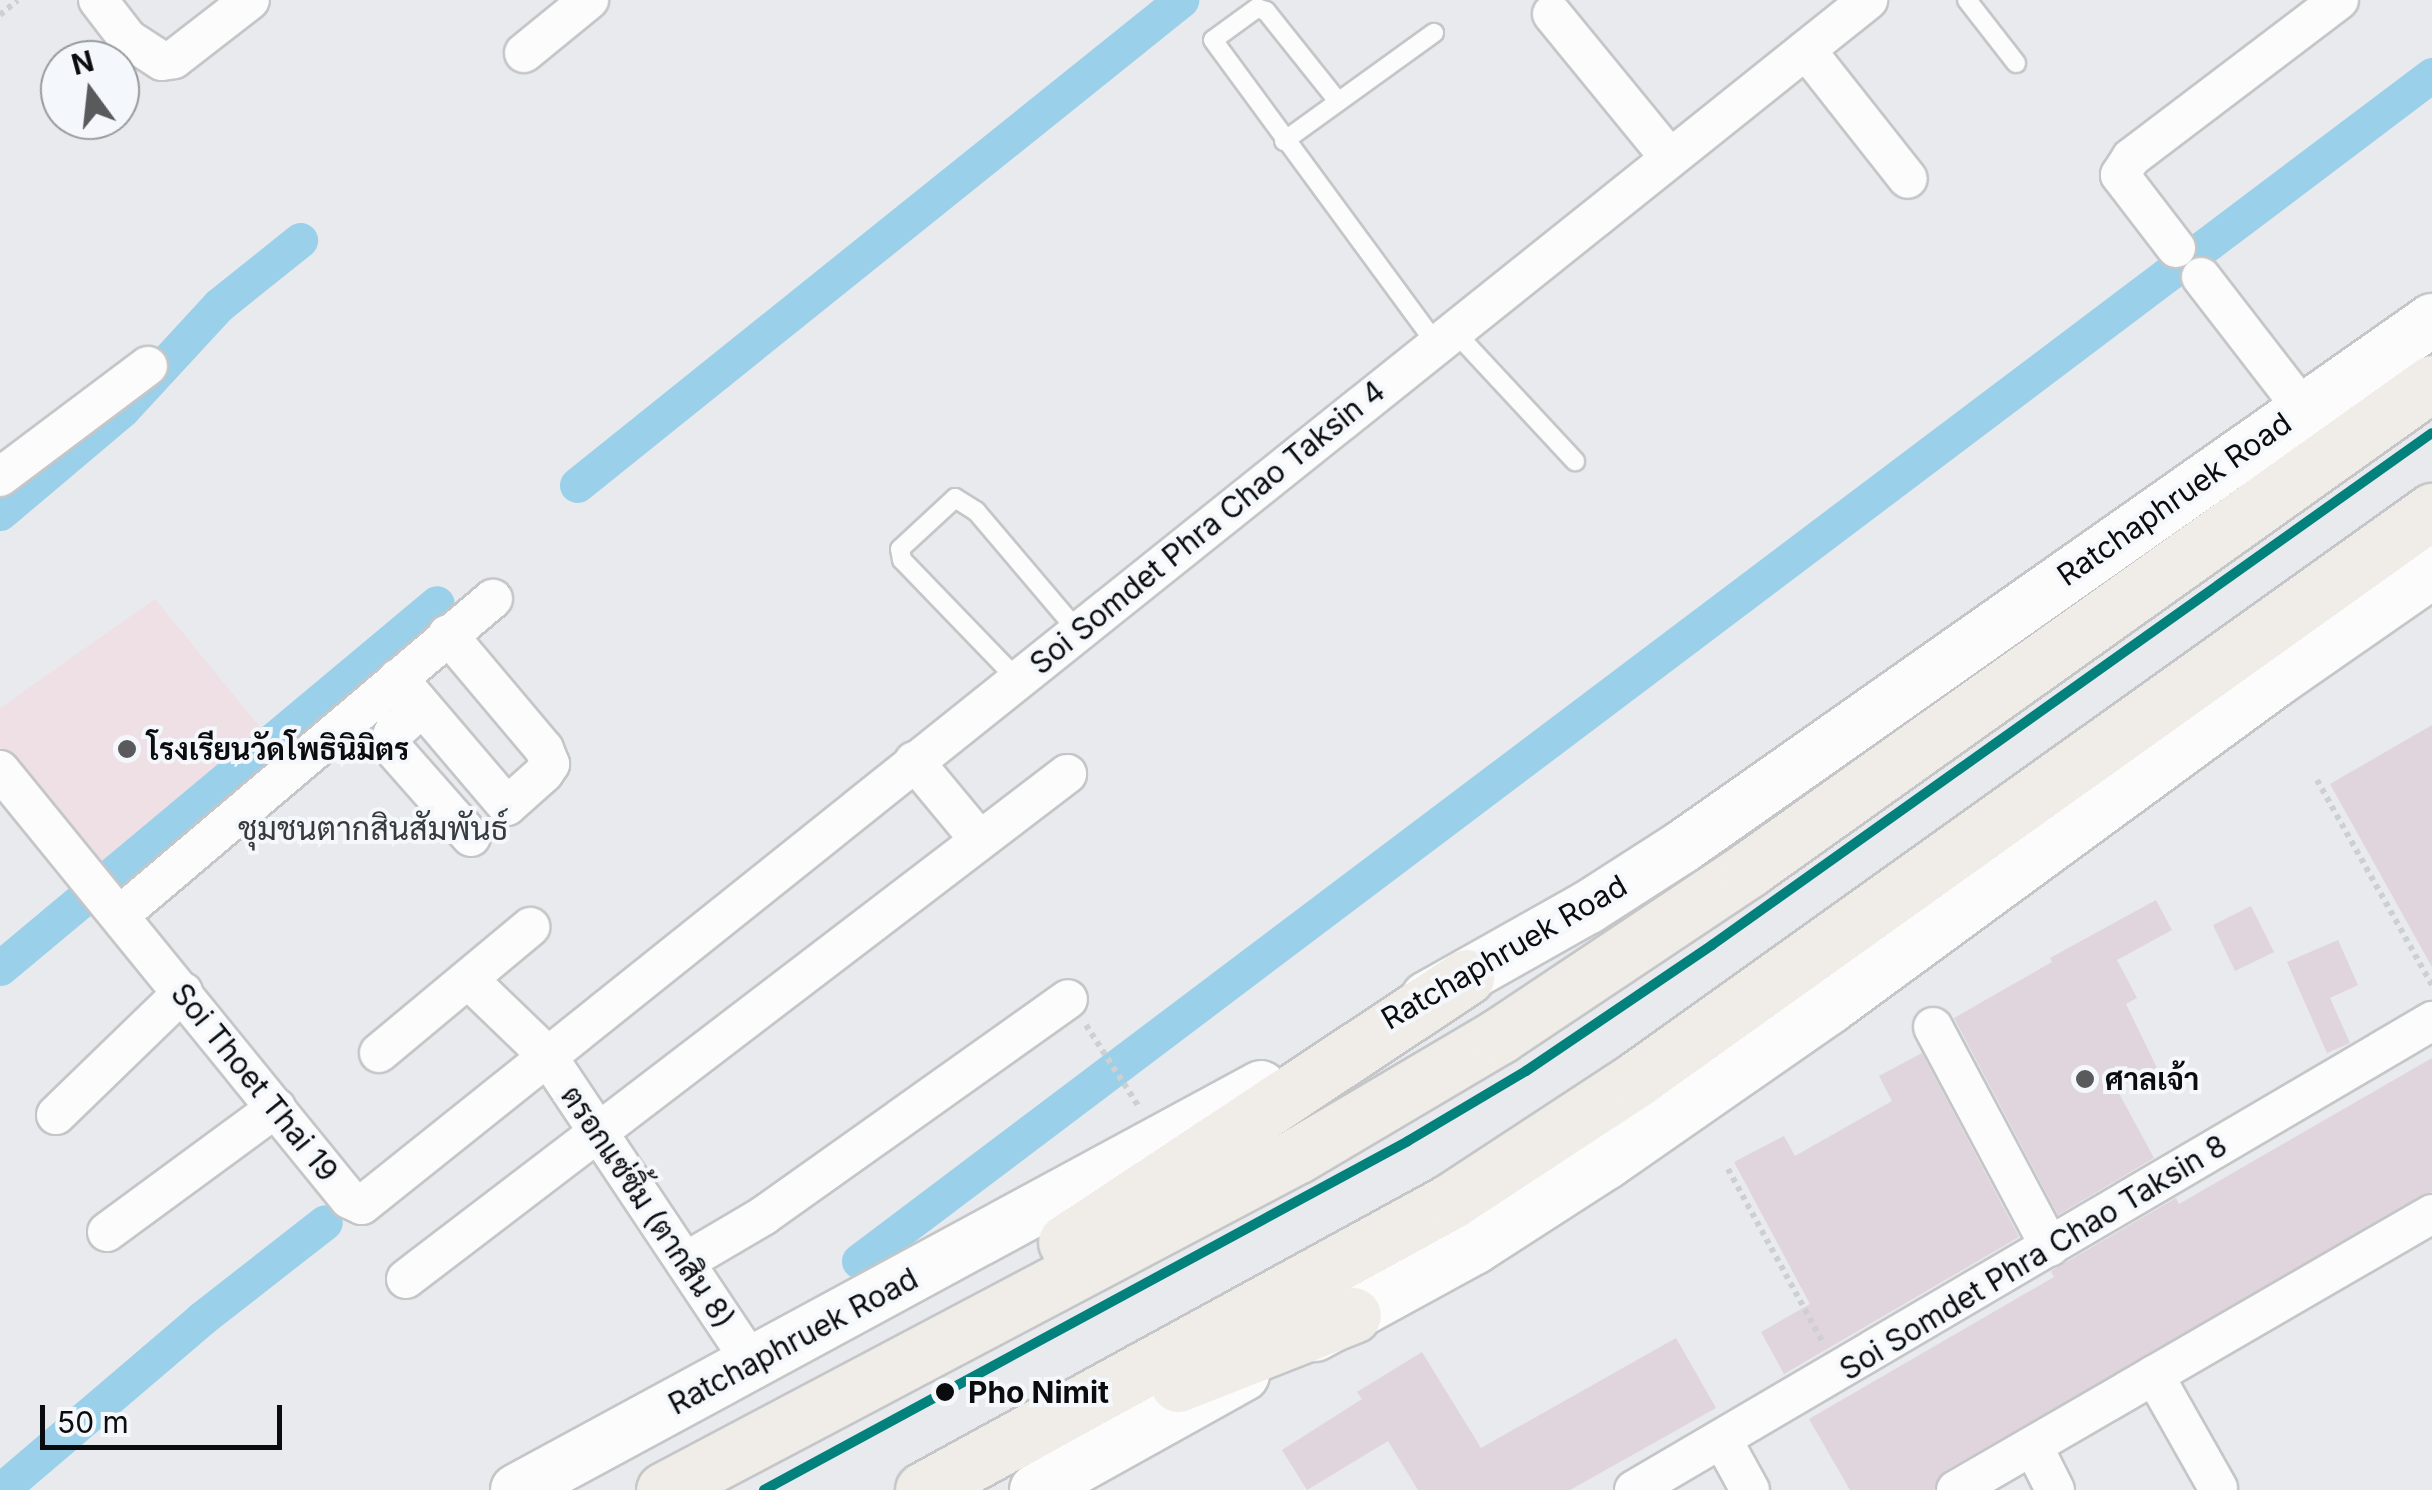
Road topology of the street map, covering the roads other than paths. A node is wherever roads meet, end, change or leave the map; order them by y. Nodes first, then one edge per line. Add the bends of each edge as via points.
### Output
1 (98, 0) edge
2 (250, 0) edge
3 (589, 0) edge
4 (1868, 0) edge
5 (1966, 0) edge
6 (2339, 0) edge
7 (1552, 14) dead end
8 (1434, 32) dead end
9 (1806, 50) junction
10 (524, 52) dead end
11 (2016, 64) dead end
12 (1337, 100) junction
13 (1284, 140) junction
14 (1670, 158) junction
15 (1908, 179) dead end
16 (2176, 248) dead end
17 (2200, 277) dead end
18 (2432, 320) edge
19 (1445, 338) junction
20 (148, 366) dead end
21 (2426, 387) edge
22 (2303, 409) junction
23 (1575, 462) dead end
24 (0, 477) edge
25 (2426, 515) edge
26 (2432, 572) edge
27 (493, 599) dead end
28 (1078, 630) junction
29 (447, 634) junction
30 (398, 678) junction
31 (1017, 680) junction
32 (422, 708) junction
33 (914, 761) junction
34 (0, 770) edge
35 (1068, 774) dead end
36 (508, 806) junction
37 (978, 838) junction
38 (114, 908) junction
39 (530, 927) dead end
40 (1466, 977) junction
41 (469, 980) junction
42 (182, 992) junction
43 (1068, 999) dead end
44 (2432, 1022) edge
45 (1933, 1027) dead end
46 (379, 1052) dead end
47 (546, 1054) junction
48 (276, 1108) junction
49 (56, 1115) dead end
50 (596, 1130) junction
51 (2432, 1214) edge
52 (107, 1232) dead end
53 (2050, 1246) junction
54 (684, 1262) junction
55 (406, 1278) dead end
56 (1352, 1314) junction
57 (750, 1360) junction
58 (2154, 1376) junction
59 (817, 1406) junction
60 (1722, 1440) junction
61 (2033, 1446) junction
62 (940, 1481) edge
63 (2218, 1488) edge
64 (517, 1490) edge
65 (664, 1490) edge
66 (1036, 1490) edge
67 (1634, 1490) edge
68 (1750, 1490) edge
69 (1956, 1490) edge
70 (2055, 1490) edge

1 - 2 street via 128,39 162,61
3 - 10 street
4 - 9 street, Soi Somdet Phra Chao Taksin 4
5 - 11 lane
6 - 16 street via 2131,158 2120,175
7 - 14 street
8 - 12 lane
9 - 14 street, Soi Somdet Phra Chao Taksin 4
9 - 15 street
12 - 13 lane
12 - 13 lane via 1266,12 1257,8 1219,32 1213,40 1219,53
13 - 19 lane
14 - 19 street, Soi Somdet Phra Chao Taksin 4
17 - 22 street
18 - 22 main road, Ratchaphruek Road
19 - 23 lane
19 - 28 street, Soi Somdet Phra Chao Taksin 4
20 - 24 street
21 - 59 main road, Ratchaphruek Road via 1749,869 1499,1036 1298,1155
22 - 40 main road, Ratchaphruek Road via 1682,847
25 - 62 main road via 1638,1078 1451,1201
26 - 56 main road via 1606,1163 1474,1248
27 - 29 street
28 - 31 street, Soi Somdet Phra Chao Taksin 4
28 - 31 lane via 976,511 954,498 900,549 902,560
29 - 30 street
29 - 36 street via 550,764
30 - 32 street
30 - 38 street
31 - 33 street, Soi Somdet Phra Chao Taksin 4
32 - 36 street
32 - 36 street via 389,744 460,846
33 - 37 street
33 - 47 street, Soi Somdet Phra Chao Taksin 4
34 - 38 street, Soi Thoet Thai 19
35 - 37 street
37 - 50 street
38 - 42 street, Soi Thoet Thai 19
39 - 41 street
40 - 57 main road, Ratchaphruek Road via 887,1293
40 - 59 main road
41 - 46 street
41 - 47 street, ตรอกแซ่ซิ้ม (ตากสิน 8)
42 - 48 street, Soi Thoet Thai 19
42 - 49 street
43 - 54 street via 763,1216
44 - 53 street, Soi Somdet Phra Chao Taksin 8
45 - 53 street
47 - 48 street, Soi Thoet Thai 19 via 362,1205 349,1199
47 - 50 street, ตรอกแซ่ซิ้ม (ตากสิน 8)
48 - 52 street
50 - 54 street, ตรอกแซ่ซิ้ม (ตากสิน 8)
50 - 55 street
51 - 58 street
53 - 60 street, Soi Somdet Phra Chao Taksin 8
54 - 57 street, ตรอกแซ่ซิ้ม (ตากสิน 8)
56 - 62 main road
56 - 66 main road
57 - 64 main road, Ratchaphruek Road
58 - 61 street
58 - 63 street
59 - 65 main road, Ratchaphruek Road
60 - 67 street, Soi Somdet Phra Chao Taksin 8
60 - 68 street
61 - 69 street
61 - 70 street

